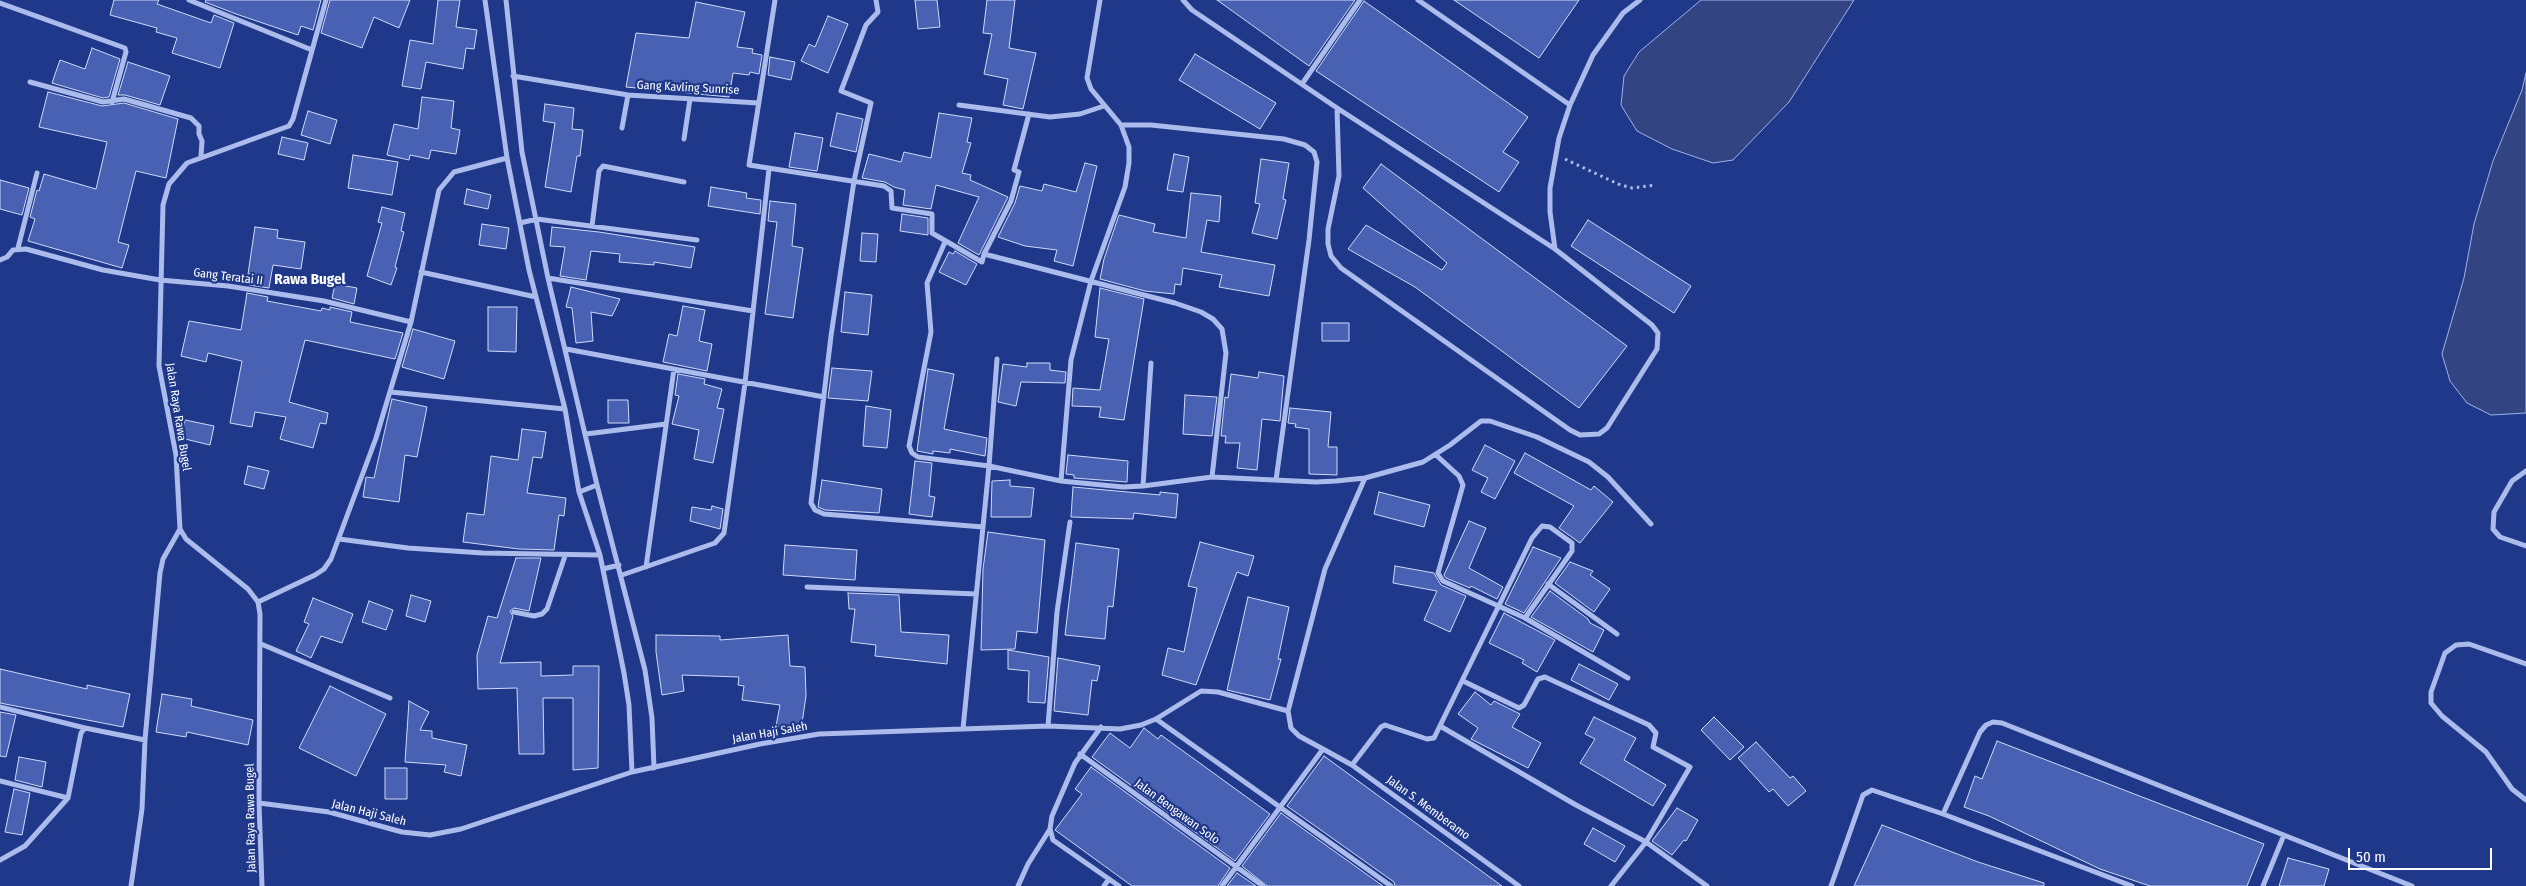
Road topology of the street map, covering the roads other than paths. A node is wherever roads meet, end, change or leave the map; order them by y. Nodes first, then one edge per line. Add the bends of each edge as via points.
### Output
1 (189, 0) edge
2 (326, 0) edge
3 (485, 0) edge
4 (506, 0) edge
5 (775, 0) edge
6 (876, 0) edge
7 (1100, 0) edge
8 (1183, 0) edge
9 (1360, 0) edge
10 (1418, 0) edge
11 (1640, 0) edge
12 (0, 3) edge
13 (312, 50) junction
14 (513, 76) junction
15 (30, 82) dead end
16 (1302, 84) junction
17 (628, 95) junction
18 (690, 99) junction
19 (112, 102) junction
20 (758, 103) junction
21 (959, 105) dead end
22 (1570, 105) junction
23 (1104, 106) junction
24 (1337, 108) junction
25 (1028, 114) junction
26 (1121, 125) junction
27 (622, 128) dead end
28 (684, 139) dead end
29 (201, 156) junction
30 (507, 158) junction
31 (769, 168) junction
32 (37, 173) dead end
33 (854, 181) junction
34 (684, 182) dead end
35 (535, 219) junction
36 (521, 223) junction
37 (592, 226) junction
38 (697, 240) dead end
39 (945, 242) junction
40 (18, 248) junction
41 (1555, 249) junction
42 (984, 254) junction
43 (0, 260) edge
44 (421, 272) junction
45 (548, 278) junction
46 (160, 280) junction
47 (1091, 281) junction
48 (536, 297) junction
49 (753, 311) junction
50 (411, 322) junction
51 (566, 349) junction
52 (997, 359) dead end
53 (1152, 363) dead end
54 (674, 369) junction
55 (745, 383) junction
56 (390, 392) junction
57 (824, 397) junction
58 (565, 410) junction
59 (666, 424) junction
60 (586, 434) junction
61 (1436, 455) junction
62 (989, 466) junction
63 (2526, 471) edge
64 (1212, 477) junction
65 (1366, 478) junction
66 (1276, 480) junction
67 (1061, 482) junction
68 (594, 486) junction
69 (1143, 486) junction
70 (582, 491) junction
71 (1070, 522) dead end
72 (1651, 524) dead end
73 (983, 527) junction
74 (180, 529) junction
75 (339, 539) junction
76 (2526, 546) edge
77 (600, 555) junction
78 (565, 556) junction
79 (618, 565) junction
80 (646, 567) junction
81 (606, 568) junction
82 (622, 575) junction
83 (1548, 584) junction
84 (807, 586) dead end
85 (976, 594) junction
86 (258, 602) junction
87 (1497, 606) junction
88 (514, 612) dead end
89 (1525, 618) junction
90 (1617, 634) dead end
91 (261, 644) junction
92 (2526, 664) edge
93 (1628, 678) dead end
94 (1463, 681) junction
95 (390, 698) dead end
96 (0, 707) edge
97 (1288, 711) junction
98 (1156, 719) junction
99 (1048, 726) junction
100 (1440, 726) junction
101 (1101, 727) junction
102 (85, 728) junction
103 (962, 729) junction
104 (145, 740) junction
105 (1323, 749) junction
106 (1080, 754) junction
107 (1352, 766) junction
108 (654, 768) junction
109 (632, 772) junction
110 (0, 781) edge
111 (68, 798) junction
112 (2526, 800) edge
113 (259, 803) junction
114 (1279, 806) junction
115 (1943, 814) junction
116 (1050, 829) junction
117 (2284, 835) junction
118 (1646, 842) junction
119 (0, 860) edge
120 (1236, 866) junction
121 (1109, 879) junction
122 (130, 886) edge
123 (262, 886) edge
124 (1018, 886) edge
125 (1104, 886) edge
126 (1119, 886) edge
127 (1222, 886) edge
128 (1263, 886) edge
129 (1391, 886) edge
130 (1519, 886) edge
131 (1611, 886) edge
132 (1707, 886) edge
133 (1831, 886) edge
134 (2132, 886) edge
135 (2263, 886) edge
136 (2412, 886) edge

1 - 13 street
2 - 13 street, Jalan Raya Rawa Bugel
3 - 30 street
4 - 14 street
5 - 20 street
6 - 33 street via 878,12 866,25 841,91 871,103
7 - 23 street via 1087,78
8 - 16 street via 1192,10
9 - 16 street
10 - 22 street
11 - 22 street via 1623,13 1603,39
12 - 19 street via 125,48
13 - 29 street, Jalan Raya Rawa Bugel via 289,126
14 - 17 street, Gang Kavling Sunrise
14 - 35 street via 522,152
15 - 19 street
16 - 24 street
17 - 18 street, Gang Kavling Sunrise
17 - 27 street
18 - 20 street, Gang Kavling Sunrise
18 - 28 street
19 - 29 street via 130,100 198,122
20 - 31 street via 749,166
21 - 25 street
22 - 41 street via 1550,188
23 - 25 street via 1067,116
23 - 26 street
24 - 41 street
24 - 41 street via 1339,176 1328,229 1331,256 1341,268 1570,430 1580,435 1599,434 1607,428 1657,349 1658,333
25 - 42 street via 1014,170 1019,172 1011,201
26 - 47 street via 1129,147 1128,174
26 - 66 street via 1284,139 1305,145 1314,152 1318,162
29 - 46 street, Jalan Raya Rawa Bugel via 180,170 166,194
30 - 36 street
30 - 44 street via 454,172 446,179 439,190
31 - 33 street
31 - 49 street
32 - 40 street
33 - 39 street via 884,186 891,191 892,208 932,214 932,233
33 - 57 street
34 - 37 street via 604,166 599,171
35 - 36 street
35 - 37 street
35 - 45 street
36 - 48 street
37 - 38 street
39 - 42 street via 982,262
39 - 62 street via 927,283 931,332 909,446 918,457
40 - 43 street
40 - 46 street, Gang Teratai II via 104,270
42 - 47 street
44 - 48 street
44 - 50 street
45 - 49 street
45 - 51 street
46 - 50 street, Gang Teratai II via 228,286 324,301
46 - 74 street, Jalan Raya Rawa Bugel via 159,366 177,462
47 - 64 street via 1201,312 1222,330 1226,353
47 - 67 street via 1071,360
48 - 58 street
49 - 55 street
50 - 56 street
51 - 54 street
51 - 60 street
52 - 62 street
53 - 69 street
54 - 55 street
54 - 59 street
55 - 57 street
55 - 80 street via 724,533 715,543
56 - 58 street
56 - 75 street
57 - 73 street via 812,503 815,510 824,514
58 - 70 street
59 - 60 street
59 - 80 street
60 - 68 street
61 - 65 street via 1409,467
61 - 72 street via 1481,421 1498,423 1537,437 1588,462 1608,477
61 - 87 street via 1459,476 1463,485 1438,573 1440,578
62 - 67 street
62 - 73 street
63 - 76 street via 2512,481 2494,512 2493,529 2500,537
64 - 66 street
64 - 69 street
65 - 66 street via 1316,482
65 - 97 street via 1325,569
67 - 69 street
68 - 70 street
68 - 79 street
70 - 77 street
71 - 99 street via 1057,612
73 - 85 street
74 - 86 street via 186,539 248,589
74 - 104 street via 163,559 160,573
75 - 78 street via 464,552
75 - 86 street via 324,569 315,576
77 - 78 street
77 - 81 street
78 - 88 street via 547,609 534,616
79 - 81 street
79 - 82 street
80 - 82 street
81 - 109 street via 629,705
82 - 108 street via 648,689
83 - 87 street via 1573,546 1550,527 1542,526 1532,538
83 - 89 street
83 - 90 street
84 - 85 street
85 - 103 street
86 - 91 street, Jalan Raya Rawa Bugel
87 - 89 street
87 - 94 street
89 - 93 street
91 - 95 street
91 - 113 street, Jalan Raya Rawa Bugel
92 - 112 street via 2469,644 2456,645 2445,653 2431,692 2431,703 2442,716 2486,752 2512,789
94 - 100 street
94 - 118 street via 1519,708 1524,705 1538,679 1545,677 1655,730 1653,748 1691,768
96 - 102 street
97 - 98 street, Jalan Haji Saleh via 1218,692 1201,691
97 - 105 street, Jalan S. Memberamo via 1291,728
98 - 101 street, Jalan Haji Saleh via 1141,726
98 - 114 street
99 - 101 street, Jalan Haji Saleh
99 - 103 street, Jalan Haji Saleh
100 - 107 street via 1431,740 1390,726 1381,727
100 - 118 street
101 - 106 street
102 - 104 street
102 - 111 street via 81,733
103 - 108 street, Jalan Haji Saleh via 819,734
104 - 122 street via 142,809
105 - 107 street, Jalan S. Memberamo
105 - 114 street
106 - 116 street via 1052,816
106 - 120 street, Jalan Bengawan Solo
107 - 130 street, Jalan S. Memberamo
108 - 109 street, Jalan Haji Saleh
109 - 113 street, Jalan Haji Saleh via 461,829 430,835 402,832 329,812
110 - 111 street
111 - 119 street via 25,846
113 - 123 street, Jalan Raya Rawa Bugel
114 - 120 street
114 - 129 street
115 - 117 street via 1980,732 1993,722
115 - 133 street via 1880,792 1867,792 1863,795
115 - 134 street
116 - 121 street via 1053,840
116 - 124 street
117 - 135 street
117 - 136 street
118 - 131 street
118 - 132 street
120 - 127 street
120 - 128 street, Jalan Bengawan Solo
121 - 125 street
121 - 126 street

